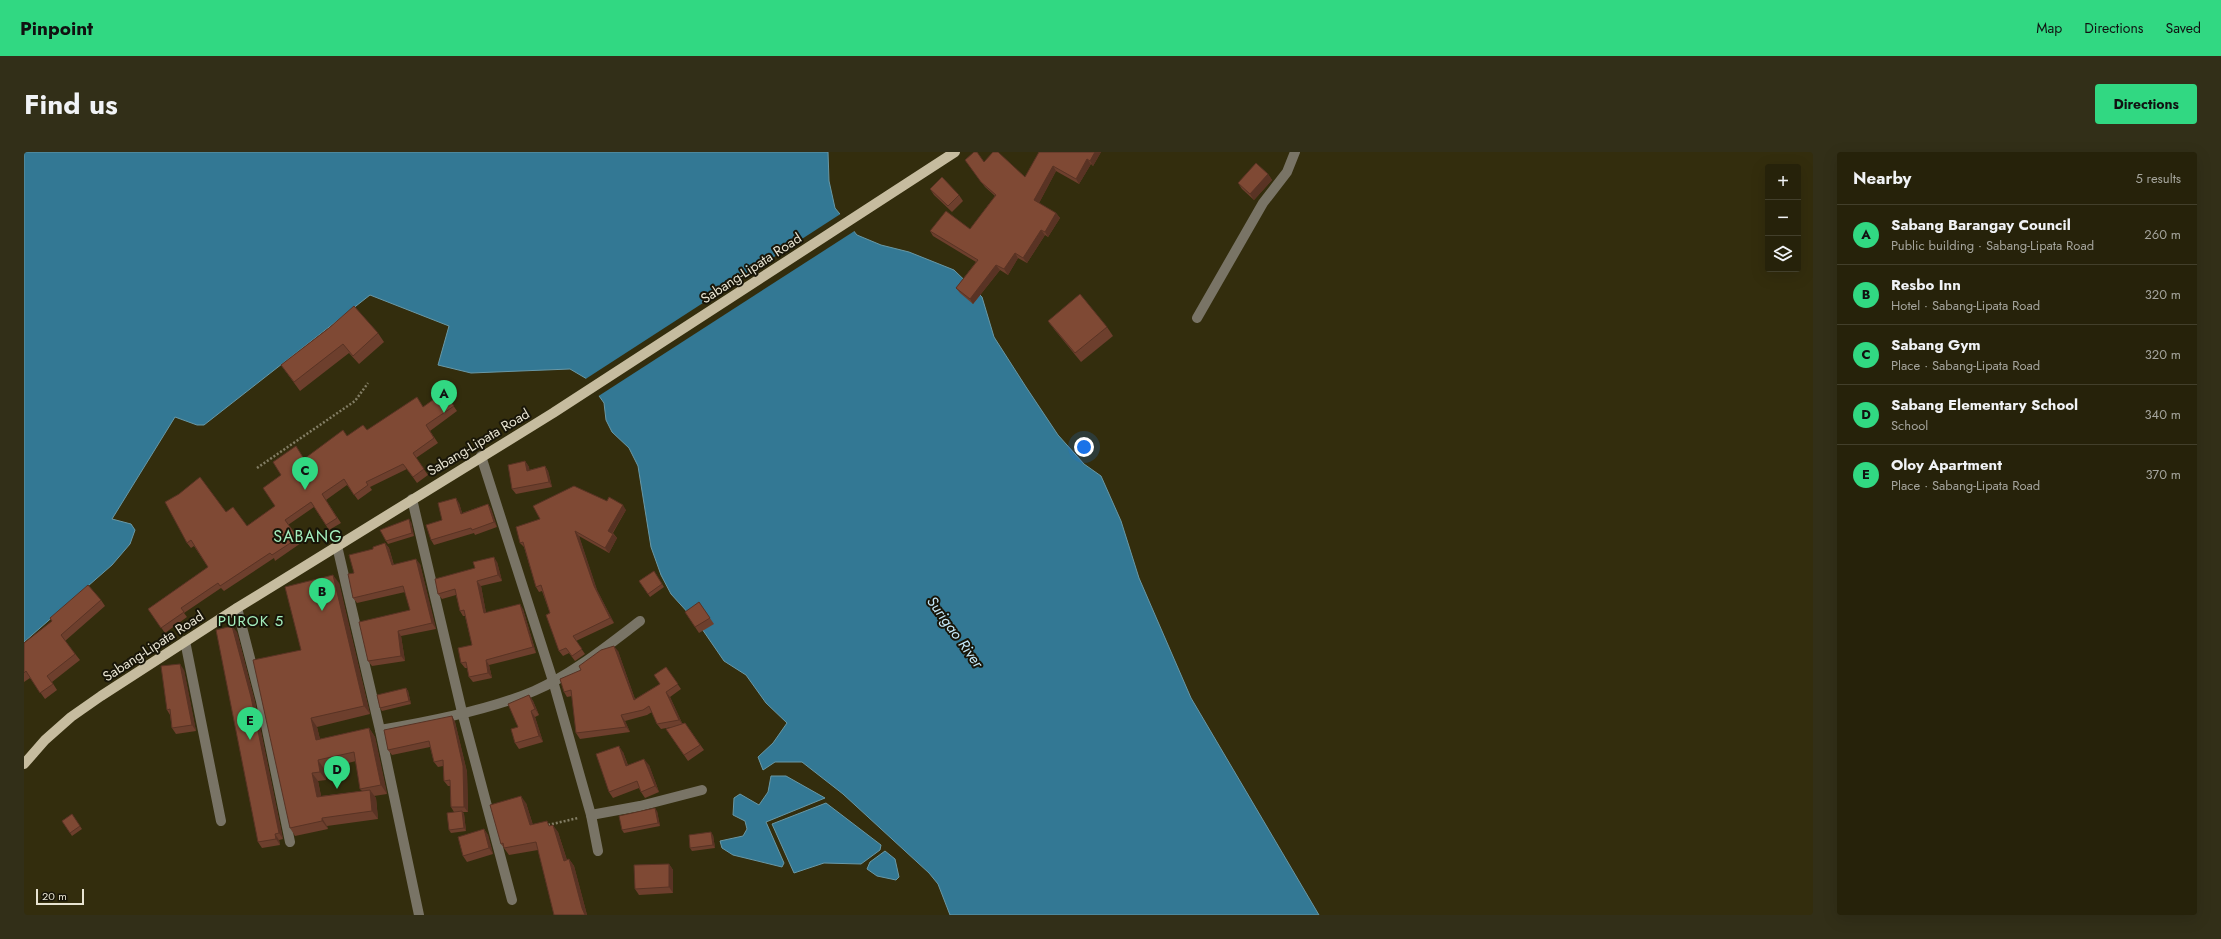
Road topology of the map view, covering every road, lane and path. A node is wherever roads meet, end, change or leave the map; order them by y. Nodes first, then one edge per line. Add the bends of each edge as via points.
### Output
1 (955, 152) edge
2 (1295, 152) edge
3 (1198, 318) dead end
4 (368, 383) dead end
5 (481, 456) junction
6 (257, 468) dead end
7 (412, 499) junction
8 (337, 546) junction
9 (237, 608) junction
10 (640, 621) dead end
11 (186, 641) junction
12 (553, 680) junction
13 (462, 712) junction
14 (380, 730) junction
15 (24, 764) edge
16 (702, 790) dead end
17 (591, 815) junction
18 (221, 821) dead end
19 (547, 826) edge
20 (290, 842) dead end
21 (598, 851) dead end
22 (512, 900) dead end
23 (419, 915) edge

1 - 5 main road, Sabang-Lipata Road via 553,413
2 - 3 street via 1287,172 1263,203
4 - 6 path via 355,401
5 - 7 main road, Sabang-Lipata Road
5 - 12 street
7 - 8 main road, Sabang-Lipata Road
7 - 13 street
8 - 9 main road, Sabang-Lipata Road
8 - 14 street
9 - 11 main road, Sabang-Lipata Road
9 - 20 street via 261,701
10 - 12 street via 589,659
11 - 15 main road, Sabang-Lipata Road via 71,717 45,740
11 - 18 street
12 - 13 street via 513,700
12 - 17 street
13 - 14 street
13 - 22 street
14 - 23 street
16 - 17 street
17 - 19 path
17 - 21 street

